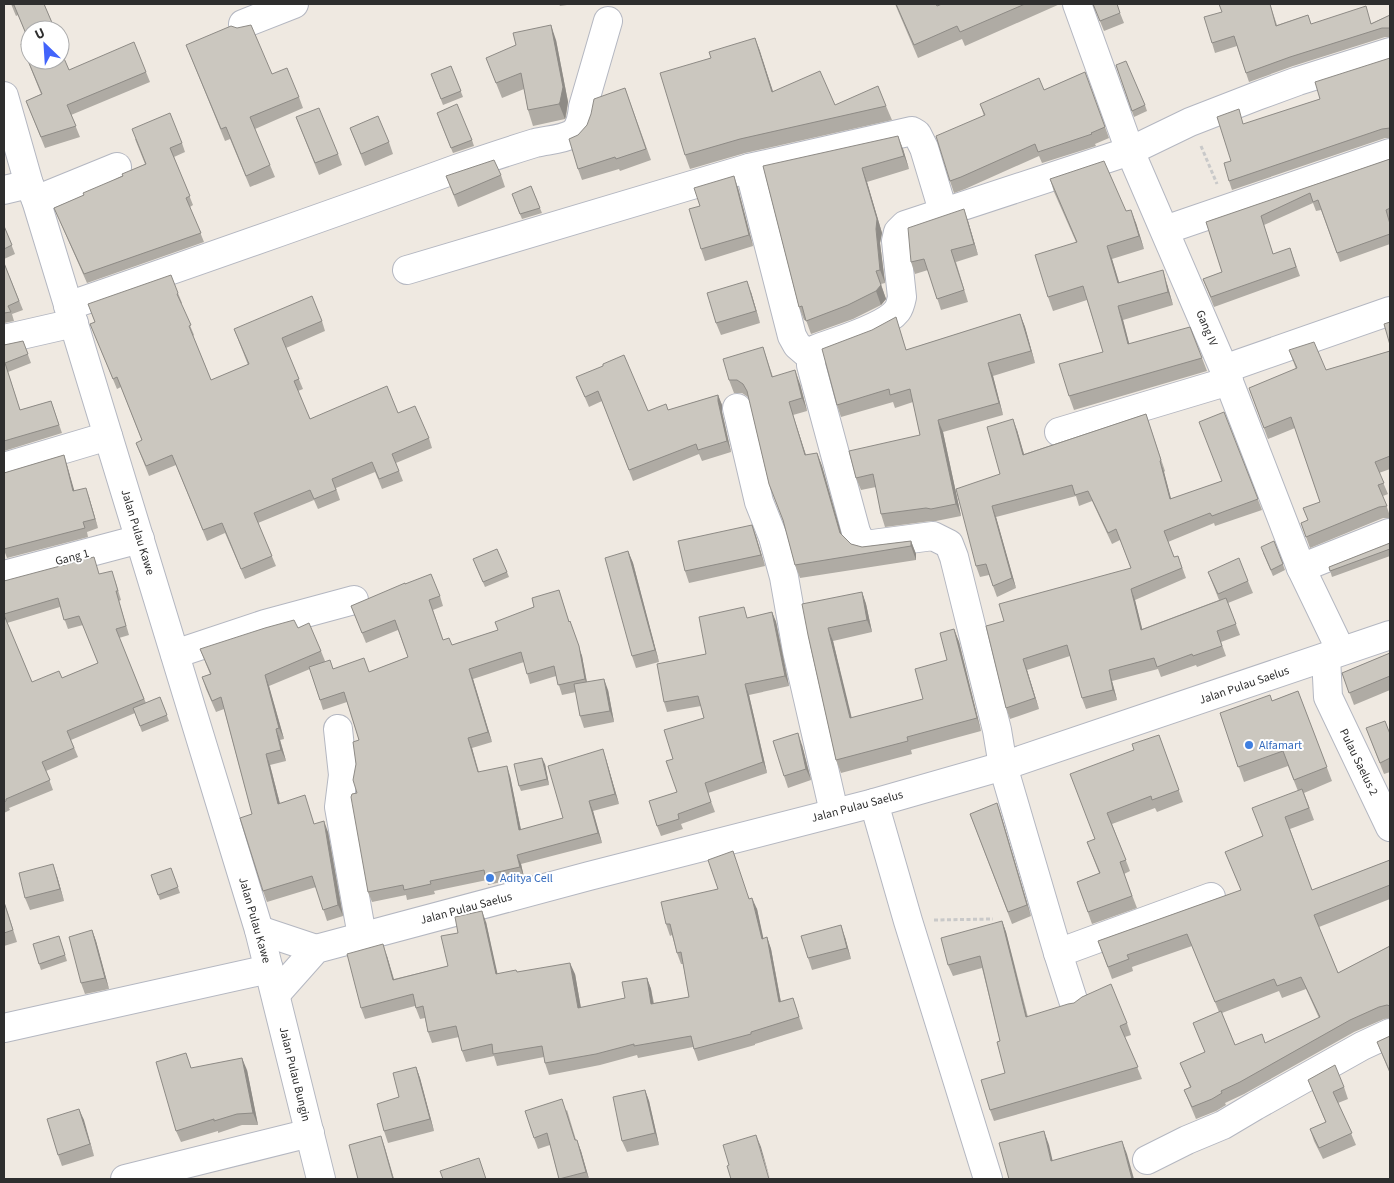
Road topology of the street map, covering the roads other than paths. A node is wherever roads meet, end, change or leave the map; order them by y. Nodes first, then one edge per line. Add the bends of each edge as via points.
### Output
1 (294, 4) edge
2 (1077, 4) edge
3 (608, 21) dead end
4 (243, 24) dead end
5 (1390, 52) edge
6 (4, 96) edge
7 (1130, 151) junction
8 (1390, 153) edge
9 (117, 167) dead end
10 (749, 168) junction
11 (23, 191) edge
12 (944, 211) junction
13 (1165, 230) junction
14 (407, 270) dead end
15 (1390, 311) edge
16 (71, 314) junction
17 (4, 339) edge
18 (811, 357) junction
19 (1227, 375) junction
20 (737, 408) dead end
21 (1059, 432) dead end
22 (108, 436) junction
23 (4, 467) edge
24 (1389, 533) edge
25 (140, 539) junction
26 (1301, 568) junction
27 (4, 575) edge
28 (354, 600) dead end
29 (1390, 635) edge
30 (175, 654) junction
31 (1333, 654) junction
32 (1289, 669) junction
33 (1328, 697) junction
34 (338, 729) dead end
35 (1003, 766) junction
36 (874, 803) junction
37 (834, 812) junction
38 (1390, 827) edge
39 (1211, 897) dead end
40 (260, 930) junction
41 (362, 936) junction
42 (316, 949) junction
43 (1058, 954) junction
44 (272, 981) junction
45 (1073, 1000) dead end
46 (4, 1028) edge
47 (1390, 1033) edge
48 (310, 1133) junction
49 (1147, 1160) dead end
50 (125, 1179) edge
51 (321, 1179) edge
52 (988, 1179) edge

1 - 4 street
2 - 7 street, Gang IV
3 - 16 street via 581,122 570,135 494,155
5 - 7 street via 1298,81 1190,122
6 - 11 street, Jalan Pulau Kawe
7 - 12 street
7 - 13 street, Gang IV
8 - 13 street
9 - 11 street
10 - 12 street via 912,132 917,134 924,148
10 - 14 street
10 - 18 street via 792,336
11 - 16 street, Jalan Pulau Kawe
12 - 18 street via 905,225 898,232 896,241 902,297 896,312 869,329 816,349
13 - 19 street, Gang IV
15 - 19 street
16 - 17 street
16 - 22 street, Jalan Pulau Kawe
18 - 35 street via 844,489 861,542 865,545 933,536 949,544 997,730
19 - 21 street
19 - 26 street, Gang IV
20 - 37 street via 760,502 784,577 797,652
22 - 23 street
22 - 25 street, Jalan Pulau Kawe
24 - 26 street
25 - 27 street, Gang 1
25 - 30 street, Jalan Pulau Kawe
26 - 31 street, Gang IV
28 - 30 street via 265,624
29 - 31 street, Jalan Pulau Saelus
30 - 40 street, Jalan Pulau Kawe
31 - 32 street, Jalan Pulau Saelus
31 - 33 street, Pulau Saelus 2
32 - 33 street, Pulau Saelus 2
32 - 35 street, Jalan Pulau Saelus
33 - 38 street, Pulau Saelus 2
34 - 41 street via 343,775 339,807
35 - 36 street, Jalan Pulau Saelus
35 - 43 street
36 - 37 street, Jalan Pulau Saelus
36 - 52 street
37 - 41 street, Jalan Pulau Saelus
39 - 43 street
40 - 42 street
40 - 44 street, Jalan Pulau Kawe
41 - 42 street, Jalan Pulau Saelus
42 - 44 street
43 - 45 street
44 - 46 street
44 - 48 street, Jalan Pulau Bungin
47 - 49 street via 1223,1126
48 - 50 street
48 - 51 street, Jalan Pulau Bungin

